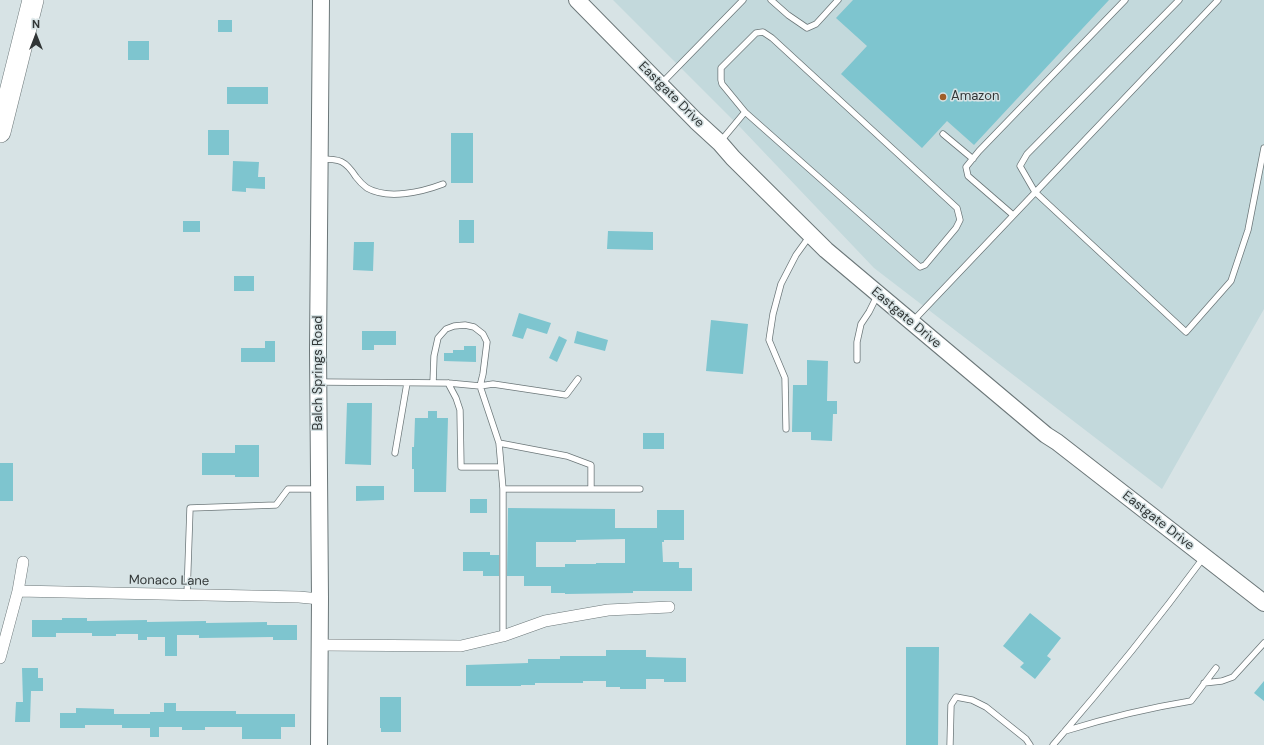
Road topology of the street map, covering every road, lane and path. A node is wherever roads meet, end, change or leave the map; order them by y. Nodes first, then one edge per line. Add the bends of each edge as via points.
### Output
1 (33, 0) edge
2 (321, 0) edge
3 (577, 0) edge
4 (743, 0) edge
5 (771, 0) edge
6 (838, 0) edge
7 (1125, 0) edge
8 (1179, 0) edge
9 (1218, 0) edge
10 (660, 84) junction
11 (745, 112) junction
12 (0, 132) edge
13 (943, 134) dead end
14 (720, 143) junction
15 (1264, 148) edge
16 (320, 159) junction
17 (973, 159) junction
18 (443, 184) dead end
19 (1035, 192) junction
20 (1014, 215) junction
21 (811, 235) junction
22 (878, 294) junction
23 (912, 322) junction
24 (857, 360) dead end
25 (578, 379) dead end
26 (319, 382) junction
27 (407, 383) junction
28 (433, 383) junction
29 (448, 383) junction
30 (480, 386) junction
31 (786, 429) dead end
32 (499, 443) junction
33 (395, 453) dead end
34 (501, 467) junction
35 (320, 489) junction
36 (591, 489) junction
37 (640, 489) dead end
38 (503, 490) junction
39 (1204, 557) junction
40 (23, 562) dead end
41 (18, 591) junction
42 (187, 595) junction
43 (320, 599) junction
44 (1264, 603) edge
45 (669, 607) dead end
46 (503, 636) junction
47 (1264, 643) edge
48 (320, 645) junction
49 (0, 658) edge
50 (1216, 668) dead end
51 (1204, 684) junction
52 (1065, 731) junction
53 (319, 745) edge
54 (950, 745) edge
55 (1030, 745) edge
56 (1053, 745) edge

1 - 12 highway
2 - 16 street, Balch Springs Road
3 - 10 street, Eastgate Drive
4 - 10 lane
5 - 6 lane via 807,28 816,24
7 - 17 lane
8 - 19 lane via 1027,154 1020,166
9 - 19 lane
10 - 14 street, Eastgate Drive
11 - 11 lane via 722,84 721,68 756,33 763,32 957,208 960,220 956,228 925,265 920,267
11 - 14 lane
13 - 17 lane
14 - 21 street, Eastgate Drive
15 - 19 lane via 1248,230 1231,281 1186,332
16 - 18 lane via 338,159 345,162 360,182 378,192 410,193
16 - 26 street, Balch Springs Road
17 - 20 lane via 966,166 968,176
19 - 20 lane
20 - 23 lane
21 - 22 street, Eastgate Drive
21 - 31 lane via 796,255 781,284 769,340 785,378
22 - 23 street, Eastgate Drive
22 - 24 lane via 861,324
23 - 39 street, Eastgate Drive via 1046,435
25 - 30 lane via 566,395 493,384
26 - 27 lane
26 - 35 street, Balch Springs Road
27 - 28 lane
27 - 33 lane
28 - 29 lane
28 - 30 lane via 438,338 446,329 465,325 474,327 483,334 487,342
29 - 30 lane
29 - 34 lane via 460,410 461,467
30 - 32 lane
32 - 34 lane
32 - 36 lane via 567,456 591,465
34 - 38 lane
35 - 42 lane via 288,490 276,505 190,508
35 - 43 street, Balch Springs Road
36 - 37 lane
36 - 38 lane
38 - 46 lane
39 - 44 street, Eastgate Drive
39 - 52 lane via 1165,610
40 - 41 street
41 - 42 street, Monaco Lane
41 - 49 street
42 - 43 street, Monaco Lane
43 - 48 street, Balch Springs Road
45 - 46 street via 608,610 545,621
46 - 48 street via 461,646
47 - 51 lane via 1233,676
48 - 53 street, Balch Springs Road
50 - 51 lane
51 - 52 lane via 1191,701 1139,710
52 - 56 lane
54 - 55 lane via 951,705 956,697 972,700 986,707

